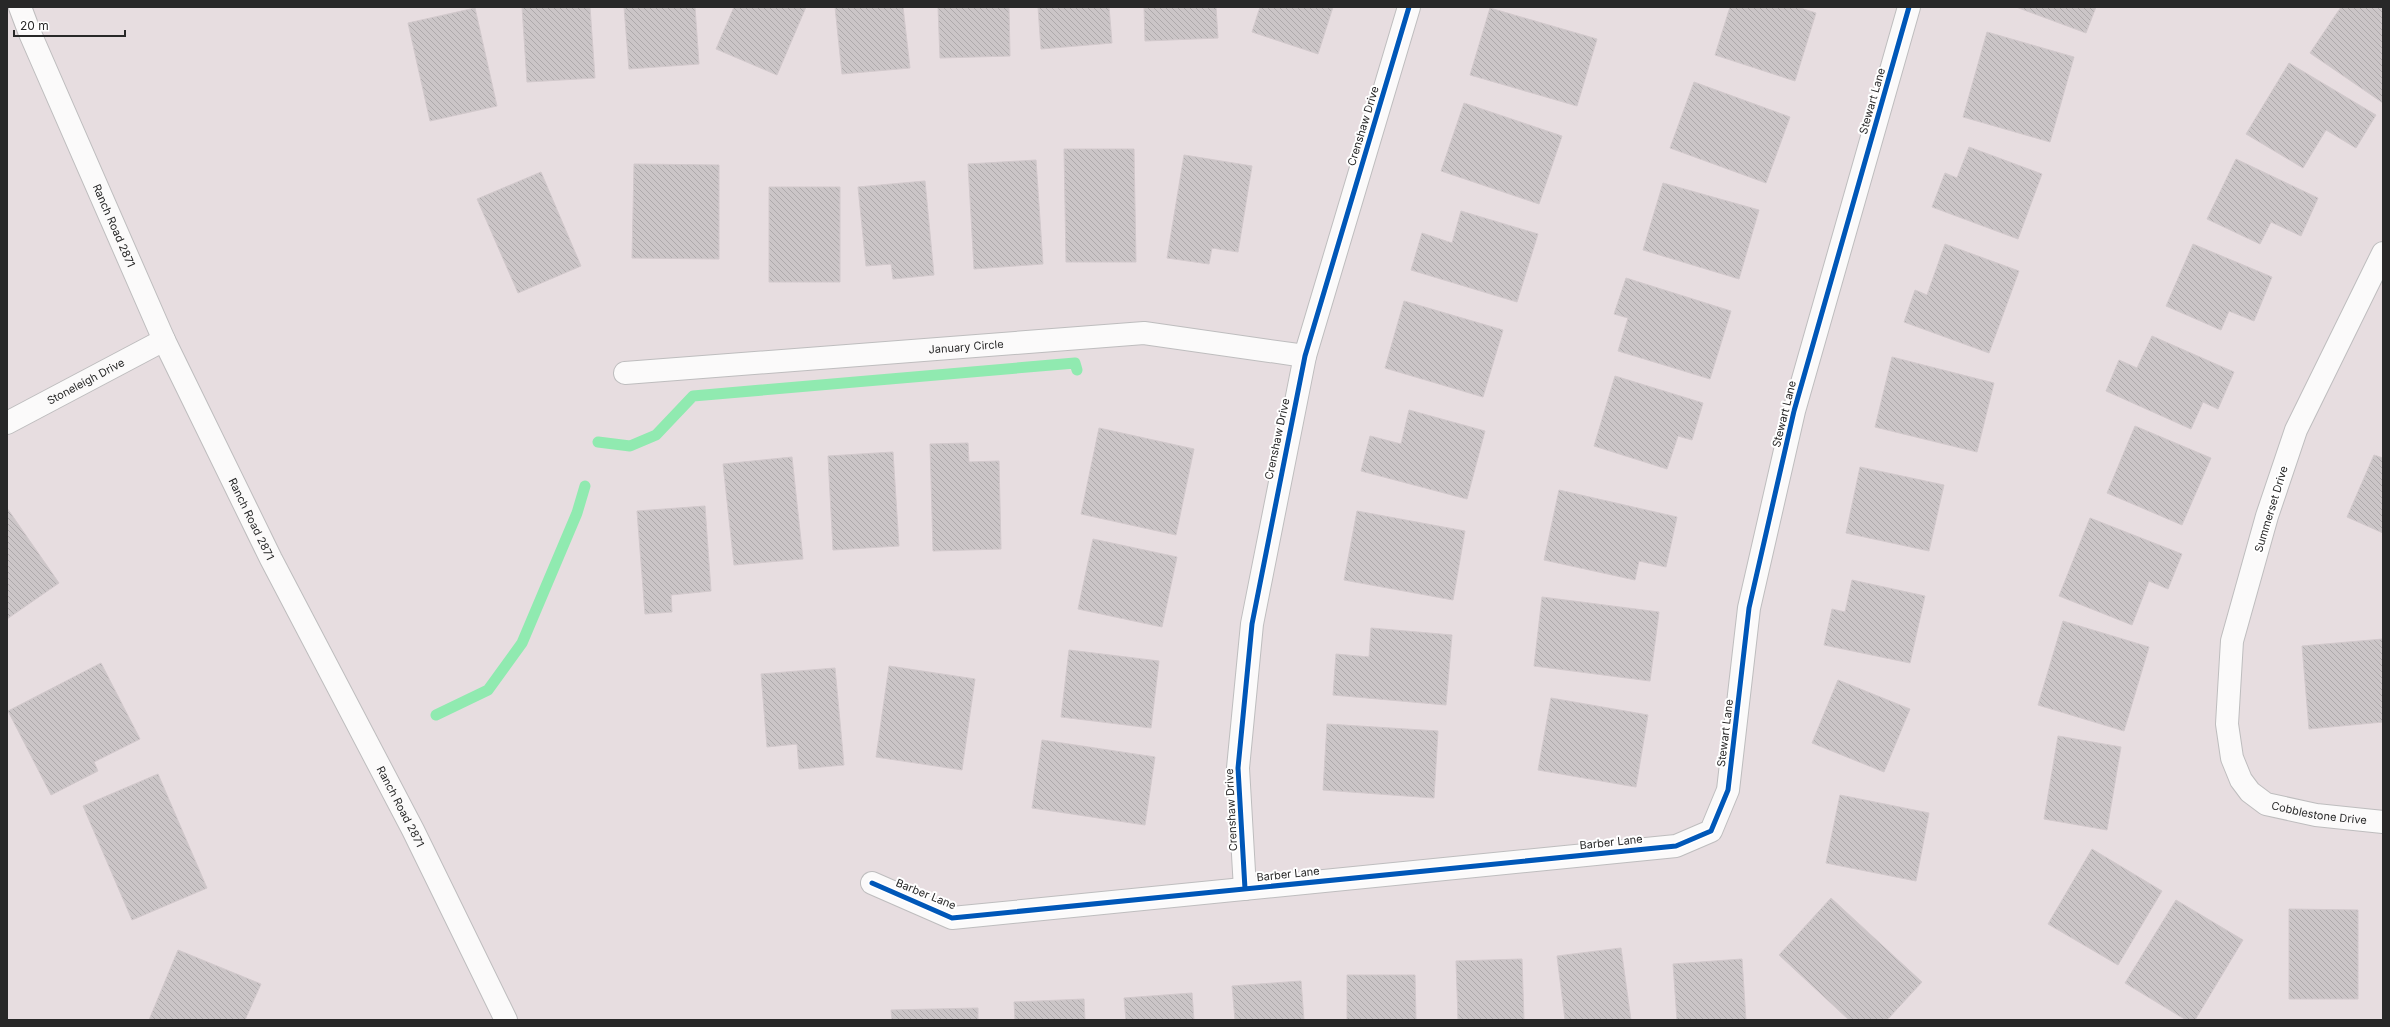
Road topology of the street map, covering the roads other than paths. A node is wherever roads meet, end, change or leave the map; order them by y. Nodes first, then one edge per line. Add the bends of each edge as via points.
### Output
1 (20, 7) edge
2 (1409, 7) edge
3 (1909, 7) edge
4 (2383, 253) edge
5 (164, 340) junction
6 (1305, 356) junction
7 (625, 373) dead end
8 (7, 423) edge
9 (2242, 780) joint
10 (2383, 822) edge
11 (1711, 831) joint
12 (872, 883) dead end
13 (1245, 889) junction
14 (506, 1020) edge

1 - 5 street, Ranch Road 2871
2 - 6 street, Crenshaw Drive
3 - 11 street, Stewart Lane via 1794,411 1749,608 1728,790
4 - 9 street, Summerset Drive via 2296,430 2267,516 2232,641 2227,724 2232,758
5 - 8 street, Stoneleigh Drive
5 - 14 street, Ranch Road 2871 via 271,559 413,830
6 - 7 street, January Circle via 1144,333
6 - 13 street, Crenshaw Drive via 1252,624 1238,768
9 - 10 street, Cobblestone Drive via 2250,792 2266,804 2316,815
11 - 13 street, Barber Lane via 1676,846
12 - 13 street, Barber Lane via 952,918

